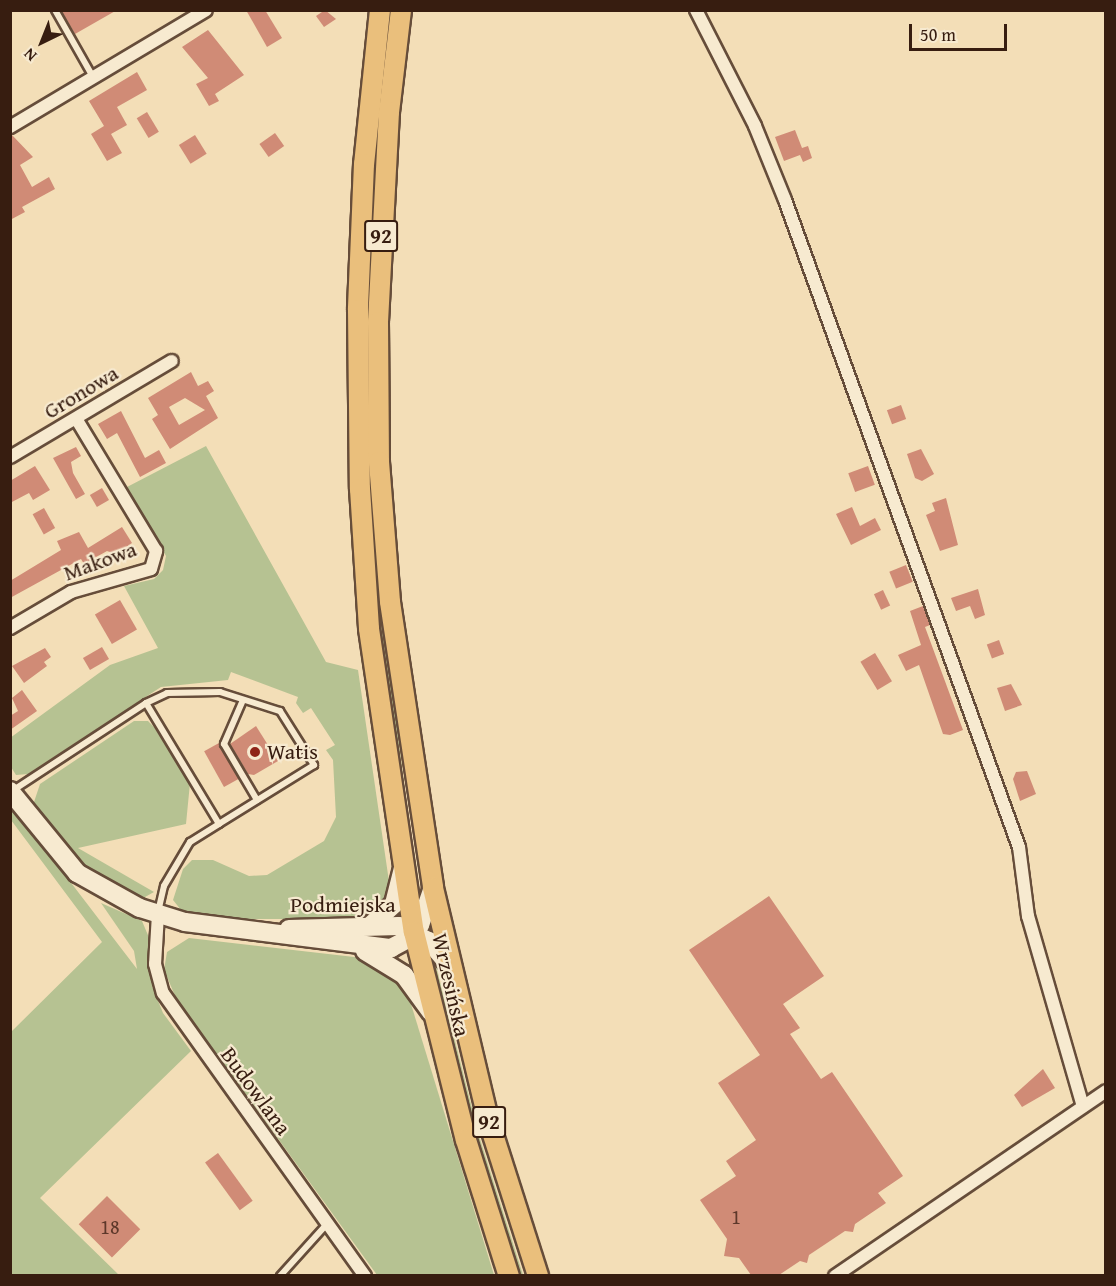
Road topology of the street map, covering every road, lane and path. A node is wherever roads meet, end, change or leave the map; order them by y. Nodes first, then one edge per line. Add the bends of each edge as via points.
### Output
1 (55, 10) edge
2 (206, 10) edge
3 (380, 10) edge
4 (400, 10) edge
5 (696, 10) edge
6 (94, 78) junction
7 (10, 127) edge
8 (172, 361) dead end
9 (76, 420) junction
10 (10, 458) edge
11 (10, 628) edge
12 (243, 699) junction
13 (147, 703) junction
14 (11, 791) edge
15 (257, 800) junction
16 (219, 824) junction
17 (403, 867) junction
18 (434, 888) junction
19 (158, 914) junction
20 (371, 925) junction
21 (272, 931) junction
22 (414, 932) junction
23 (352, 946) junction
24 (451, 966) junction
25 (434, 1018) junction
26 (1106, 1091) edge
27 (1083, 1106) junction
28 (327, 1224) junction
29 (280, 1275) edge
30 (364, 1275) edge
31 (509, 1275) edge
32 (538, 1275) edge
33 (835, 1275) edge

1 - 6 lane
2 - 6 street
3 - 17 main road, Wrzesińska / 92 via 364,164 357,373 363,548 377,699
4 - 18 main road, Wrzesińska / 92 via 382,216 379,439 390,602
5 - 27 street via 755,126 785,200 1015,836 1028,916
6 - 7 street
8 - 9 street, Gronowa
9 - 10 street, Gronowa
9 - 11 street, Makowa via 156,551 151,569 71,592
12 - 13 lane via 220,692 167,693
12 - 15 lane via 224,744
12 - 15 lane via 280,711 314,765
13 - 14 lane
13 - 16 lane
14 - 19 street, Podmiejska via 77,873
15 - 16 lane
16 - 19 lane via 190,842 164,886
17 - 20 street via 394,904
17 - 22 main road, Wrzesińska / 92
18 - 22 street, Podmiejska via 428,913
18 - 24 main road, Wrzesińska / 92
19 - 21 street, Podmiejska via 208,926
19 - 28 street, Budowlana via 155,964 163,993
20 - 21 street, Podmiejska
20 - 22 street, Podmiejska
21 - 23 street, Podmiejska
22 - 23 street, Podmiejska via 390,948
22 - 24 street, Podmiejska via 436,947
22 - 25 main road, Wrzesińska / 92
23 - 25 street via 380,957 404,975
24 - 32 main road, Wrzesińska / 92 via 488,1119
25 - 31 main road, Wrzesińska / 92 via 466,1140
26 - 27 street
27 - 33 street
28 - 29 lane
28 - 30 street, Budowlana

